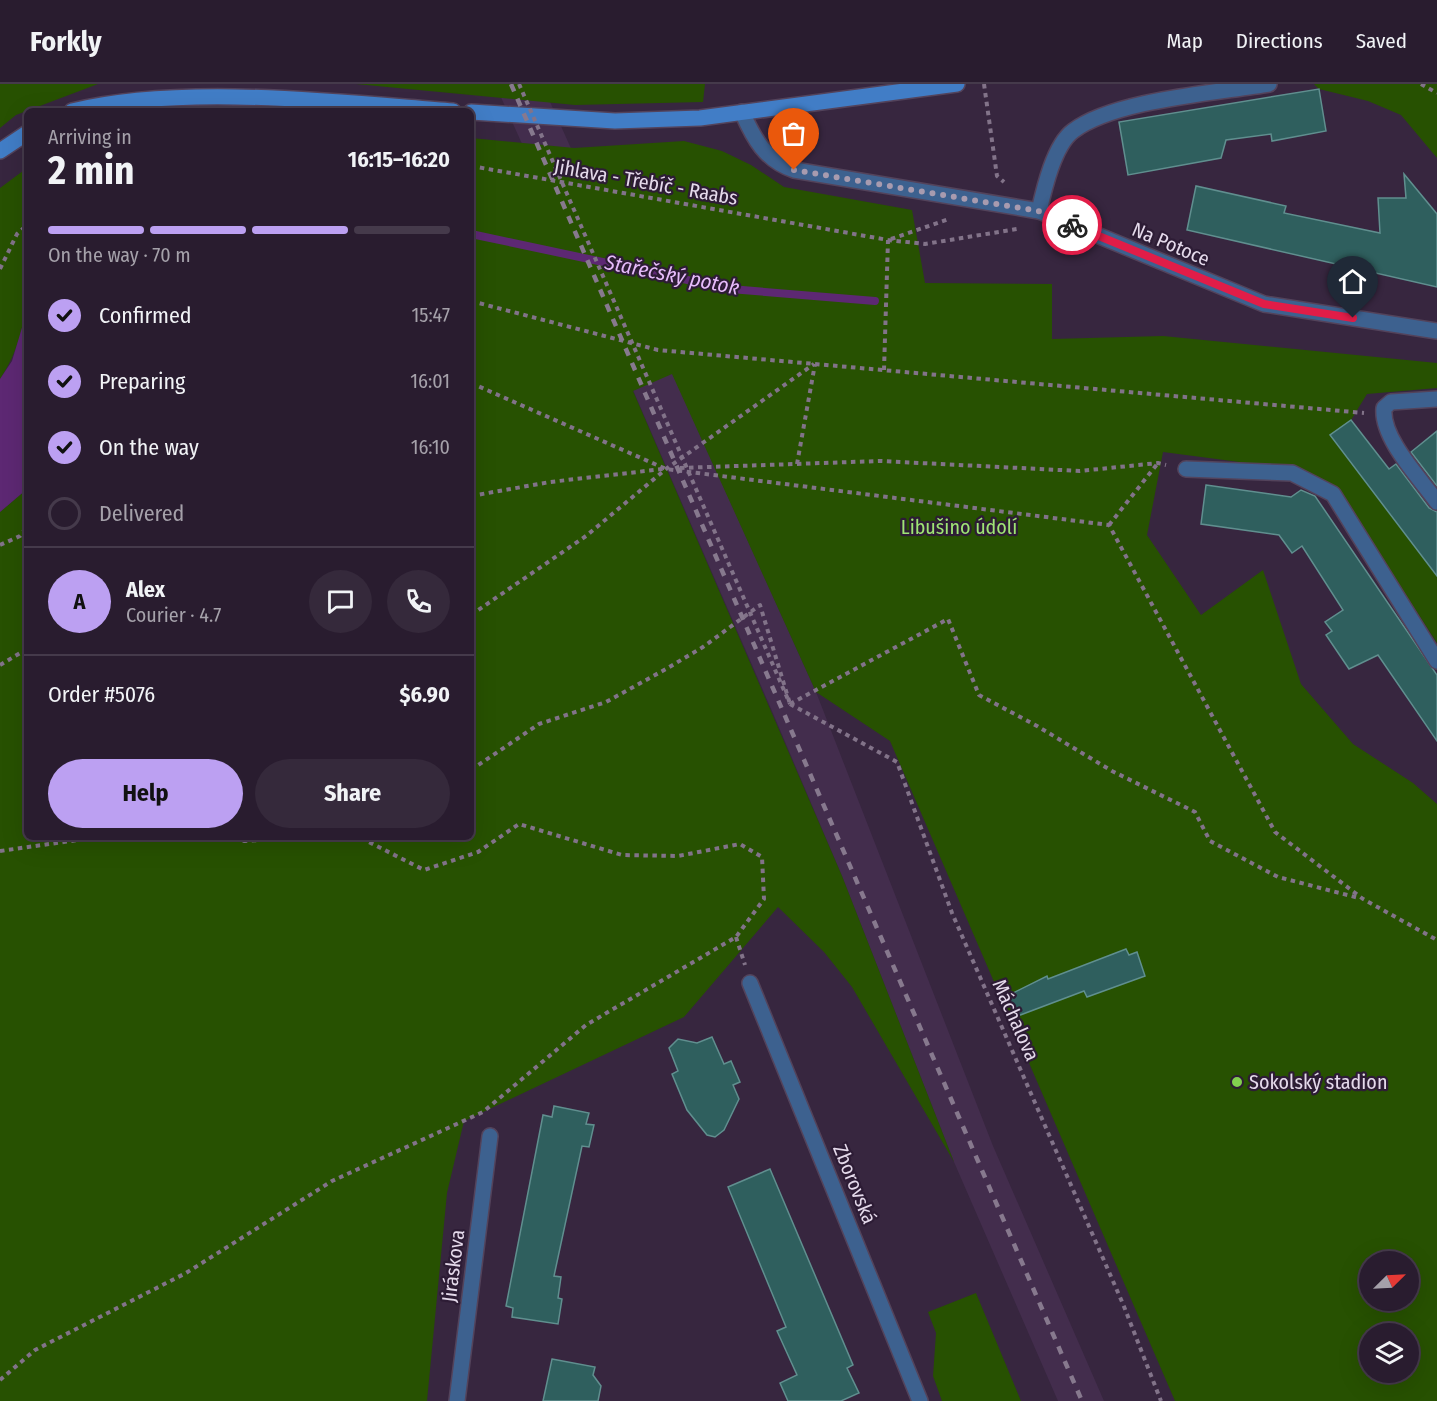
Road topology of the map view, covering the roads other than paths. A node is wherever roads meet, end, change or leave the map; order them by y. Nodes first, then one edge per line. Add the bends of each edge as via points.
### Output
1 (957, 84) edge
2 (1269, 84) edge
3 (81, 108) edge
4 (422, 108) edge
5 (474, 112) edge
6 (742, 112) junction
7 (24, 135) edge
8 (0, 151) edge
9 (1038, 211) junction
10 (1437, 331) edge
11 (1437, 399) edge
12 (1186, 469) road end
13 (1437, 502) edge
14 (1437, 661) edge
15 (750, 983) road end
16 (490, 1136) dead end
17 (457, 1401) edge
18 (920, 1401) edge

1 - 6 main road
2 - 9 street via 1113,110 1071,132 1048,172
3 - 4 main road via 105,100 169,90 266,93
5 - 6 main road via 615,121 700,118
6 - 9 street, Na Potoce via 760,147 780,165 794,170
7 - 8 main road
9 - 10 street, Na Potoce via 1264,304
11 - 13 street via 1391,402 1383,414 1389,435
12 - 14 street via 1292,473 1333,494
15 - 18 street, Zborovská
16 - 17 street, Jiráskova

